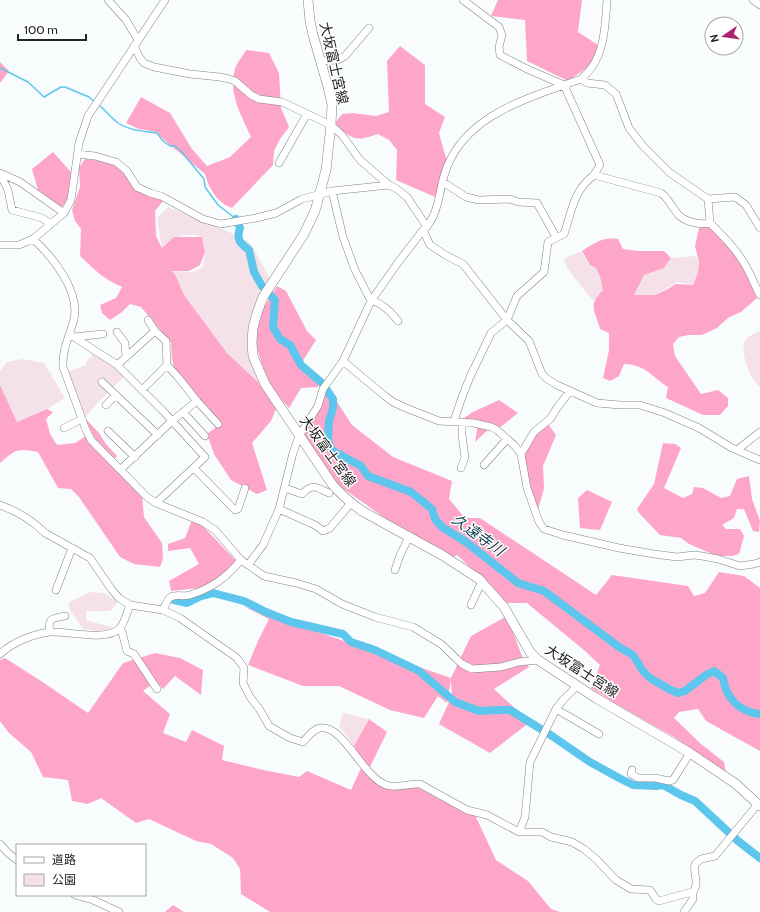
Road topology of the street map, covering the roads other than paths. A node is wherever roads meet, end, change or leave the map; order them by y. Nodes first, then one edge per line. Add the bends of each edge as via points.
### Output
1 (108, 0) edge
2 (165, 0) edge
3 (308, 0) edge
4 (463, 0) edge
5 (606, 0) edge
6 (753, 0) edge
7 (760, 5) edge
8 (369, 28) dead end
9 (138, 40) junction
10 (134, 46) junction
11 (320, 61) junction
12 (581, 79) junction
13 (564, 85) junction
14 (307, 114) junction
15 (332, 125) junction
16 (77, 154) junction
17 (279, 163) dead end
18 (0, 173) edge
19 (594, 175) junction
20 (443, 182) junction
21 (389, 185) junction
22 (332, 191) junction
23 (321, 194) junction
24 (708, 199) junction
25 (64, 213) junction
26 (710, 223) junction
27 (51, 224) junction
28 (425, 228) junction
29 (760, 228) edge
30 (556, 237) junction
31 (33, 239) junction
32 (0, 245) edge
33 (760, 295) edge
34 (371, 301) junction
35 (148, 320) dead end
36 (398, 320) dead end
37 (507, 320) junction
38 (117, 332) dead end
39 (155, 332) junction
40 (103, 334) dead end
41 (72, 336) junction
42 (126, 357) junction
43 (342, 360) junction
44 (117, 365) junction
45 (167, 366) junction
46 (102, 382) dead end
47 (142, 390) junction
48 (570, 391) junction
49 (116, 395) junction
50 (196, 401) junction
51 (106, 405) dead end
52 (183, 412) junction
53 (82, 419) junction
54 (172, 421) junction
55 (454, 422) junction
56 (462, 422) junction
57 (218, 424) dead end
58 (64, 428) dead end
59 (108, 431) dead end
60 (760, 432) edge
61 (158, 435) junction
62 (205, 436) dead end
63 (299, 436) junction
64 (507, 439) junction
65 (738, 450) junction
66 (521, 454) junction
67 (135, 457) junction
68 (760, 460) edge
69 (484, 465) dead end
70 (194, 468) junction
71 (461, 468) dead end
72 (120, 469) junction
73 (245, 488) dead end
74 (285, 488) junction
75 (330, 492) junction
76 (156, 503) junction
77 (351, 503) junction
78 (0, 505) edge
79 (279, 509) junction
80 (409, 537) junction
81 (72, 548) junction
82 (241, 560) junction
83 (760, 562) edge
84 (248, 565) junction
85 (395, 570) dead end
86 (482, 581) junction
87 (56, 590) dead end
88 (130, 605) junction
89 (471, 605) dead end
90 (163, 610) junction
91 (65, 616) dead end
92 (120, 628) junction
93 (50, 632) junction
94 (0, 654) edge
95 (538, 660) junction
96 (577, 686) junction
97 (157, 689) dead end
98 (556, 709) junction
99 (599, 734) dead end
100 (690, 753) junction
101 (632, 770) dead end
102 (759, 805) edge
103 (519, 832) junction
104 (0, 844) edge
105 (16, 859) edge
106 (692, 892) junction
107 (79, 896) edge
108 (119, 912) edge
109 (684, 912) edge

1 - 9 street via 126,20
2 - 9 street
3 - 11 main road, 大坂富士宮線 via 310,21
4 - 13 street via 499,27 502,35 500,55
5 - 12 street via 605,31 601,50 587,75
6 - 7 street
8 - 11 street via 345,56 338,60
9 - 10 street
10 - 14 street via 144,63 154,67 229,79 259,99 282,102
10 - 16 street via 84,124
11 - 15 main road, 大坂富士宮線 via 332,104
12 - 13 street
12 - 24 street via 587,83 605,85 613,91 629,128 642,146 670,173
13 - 19 street via 600,165
13 - 20 street via 507,107 483,122 458,148 450,161
14 - 15 street
14 - 17 street
15 - 21 street via 360,160
15 - 23 main road, 大坂富士宮線
16 - 23 street via 116,162 126,170 137,186 203,219 221,224 276,213 302,199
16 - 25 street via 71,200
18 - 25 street via 20,182
18 - 27 street via 8,190 12,210 42,218
19 - 26 street via 661,193 682,218 703,225
19 - 30 street via 574,198 564,234
20 - 28 street via 434,215
20 - 30 street via 466,197 479,200 510,199 537,203
21 - 22 street
21 - 28 street via 406,197
22 - 23 street
22 - 34 street via 343,237 355,270
23 - 63 main road, 大坂富士宮線 via 304,234 266,293 253,328 253,356 265,384
24 - 26 street
24 - 29 street via 735,197 746,205
25 - 27 street
26 - 33 street via 735,250
27 - 31 street
28 - 34 street
28 - 37 street via 430,245 463,264
30 - 37 street via 548,242 544,272 517,296
31 - 32 street via 19,245
31 - 41 street via 52,260 72,291 75,303
34 - 36 street via 388,310
34 - 43 street
35 - 39 street
37 - 48 street via 529,341 542,374
37 - 55 street via 491,333 484,345
38 - 42 street via 125,343
39 - 42 street
39 - 45 street via 166,341
40 - 41 street
41 - 44 street
41 - 53 street via 64,349 63,367
42 - 44 street
43 - 55 street via 393,402 439,421
43 - 63 street
44 - 47 street
45 - 47 street
45 - 50 street via 178,376
46 - 49 street
47 - 54 street
48 - 65 street via 597,403 640,405 665,413
48 - 66 street via 550,419 534,432
49 - 51 street
49 - 61 street
50 - 52 street
50 - 57 street
52 - 54 street
52 - 62 street
53 - 58 street
53 - 72 street via 91,440
54 - 61 street
54 - 70 street via 205,456
55 - 56 street
56 - 64 street via 491,427
56 - 71 street via 465,457
59 - 67 street
60 - 65 street
61 - 67 street
63 - 74 street
63 - 75 main road, 大坂富士宮線
64 - 66 street
64 - 69 street
65 - 68 street
66 - 83 street via 527,488 539,522 552,532 672,557 702,556 740,566
67 - 72 street
70 - 73 street via 235,510 238,509
70 - 76 street
72 - 76 street
74 - 75 street via 302,494 313,486
74 - 79 street
75 - 77 main road, 大坂富士宮線 via 340,494
76 - 82 street via 204,522 215,530
77 - 79 street via 330,528 323,531
77 - 80 main road, 大坂富士宮線
78 - 81 street via 19,513 45,533
79 - 84 street via 263,545
80 - 85 street
80 - 86 main road, 大坂富士宮線 via 462,566
81 - 87 street
81 - 88 street via 90,558 112,590
82 - 84 street
82 - 90 street via 218,583 188,596 169,598
84 - 95 street via 264,576 316,589 342,604 375,617 413,627 441,644 462,664 472,669
86 - 89 street
86 - 95 main road, 大坂富士宮線 via 504,607 530,652
88 - 90 street
88 - 92 street
90 - 103 street via 180,618 237,658 244,668 243,683 246,690 269,726 275,730 303,742 316,729 332,730 341,737 363,767 386,785 420,784 467,810 487,815
91 - 93 street via 50,620
92 - 93 street via 111,633 98,635
92 - 97 street via 127,651 134,654
93 - 94 street via 24,639
95 - 96 main road, 大坂富士宮線
96 - 98 street
96 - 100 main road, 大坂富士宮線
98 - 99 street
98 - 103 street via 530,762 525,816
100 - 101 street via 673,780 638,778 631,774
100 - 102 main road, 大坂富士宮線 via 736,784
102 - 106 street via 715,856 697,861 694,868 696,884
103 - 106 street via 542,832 572,842 596,859 616,880 631,889 650,890 659,901
104 - 105 street
106 - 109 street via 693,899
107 - 108 street

